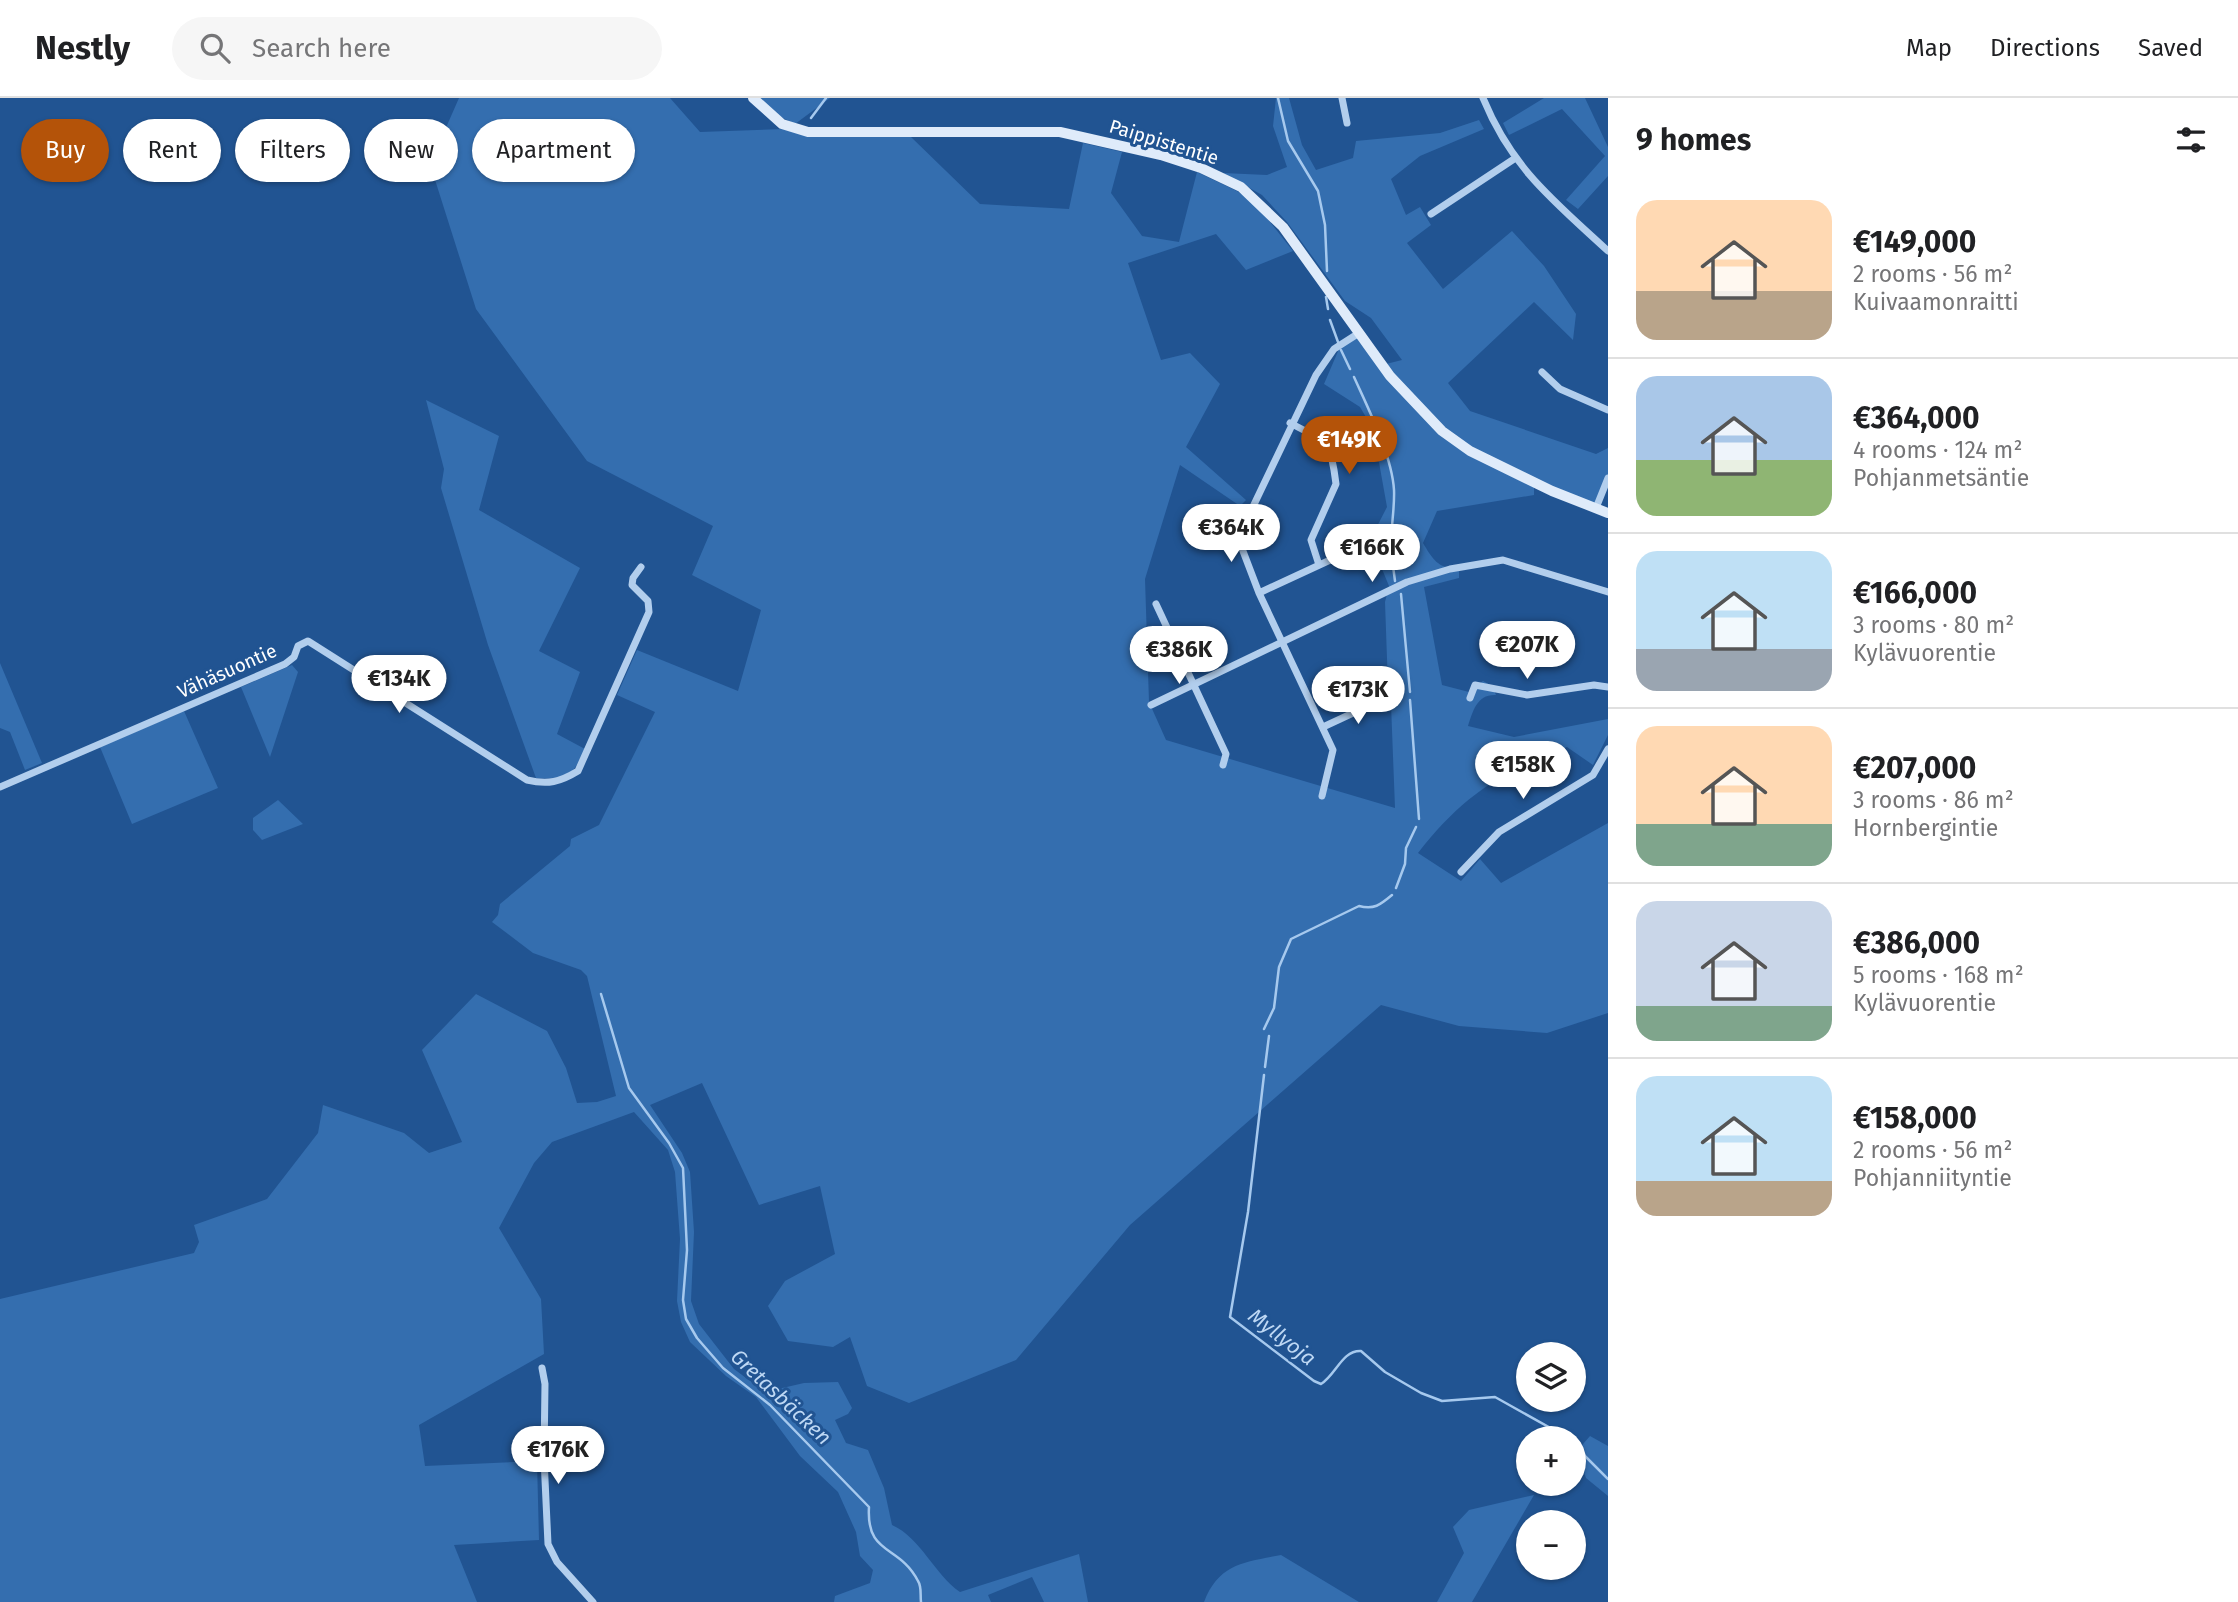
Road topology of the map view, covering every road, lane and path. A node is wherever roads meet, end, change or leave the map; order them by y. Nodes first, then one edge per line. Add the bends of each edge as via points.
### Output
1 (753, 98) edge
2 (1342, 98) edge
3 (1483, 98) edge
4 (1347, 123) dead end
5 (1514, 159) junction
6 (1431, 214) dead end
7 (1608, 251) edge
8 (1359, 332) junction
9 (1542, 372) dead end
10 (1608, 410) edge
11 (1290, 423) junction
12 (1608, 478) edge
13 (1596, 508) junction
14 (1608, 513) edge
15 (1341, 555) dead end
16 (1319, 565) junction
17 (641, 567) dead end
18 (1608, 592) edge
19 (1259, 593) junction
20 (1156, 604) dead end
21 (1284, 642) junction
22 (1194, 684) junction
23 (1608, 687) edge
24 (1471, 698) dead end
25 (1381, 700) dead end
26 (1151, 705) dead end
27 (1323, 727) junction
28 (1608, 749) edge
29 (1223, 765) dead end
30 (0, 787) edge
31 (1322, 796) dead end
32 (1461, 872) dead end
33 (542, 1368) dead end
34 (593, 1602) edge

1 - 8 street, Paippistentie via 782,124 808,132 1060,132 1201,168 1257,200 1283,227
2 - 4 street
3 - 5 street
5 - 6 street
5 - 7 street
8 - 11 street via 1334,349
8 - 13 street, Paippistentie via 1404,392 1448,436 1469,451
9 - 10 street via 1560,389
11 - 16 street via 1319,438 1331,455 1336,484 1311,540
11 - 19 street via 1239,531 1241,551
12 - 13 street
13 - 14 street, Paippistentie
15 - 16 street
16 - 19 street
17 - 30 street, Vähäsuontie via 632,585 649,601 649,612 579,771 561,781 527,780 308,641 298,646 285,664
18 - 21 street via 1498,560 1407,582
19 - 21 street
20 - 22 street
21 - 22 street
21 - 27 street
22 - 26 street
22 - 29 street via 1226,754
23 - 24 street via 1527,695 1475,685
25 - 27 street
27 - 31 street via 1333,750
28 - 32 street via 1593,775 1499,832
33 - 34 street via 548,1544 557,1562

